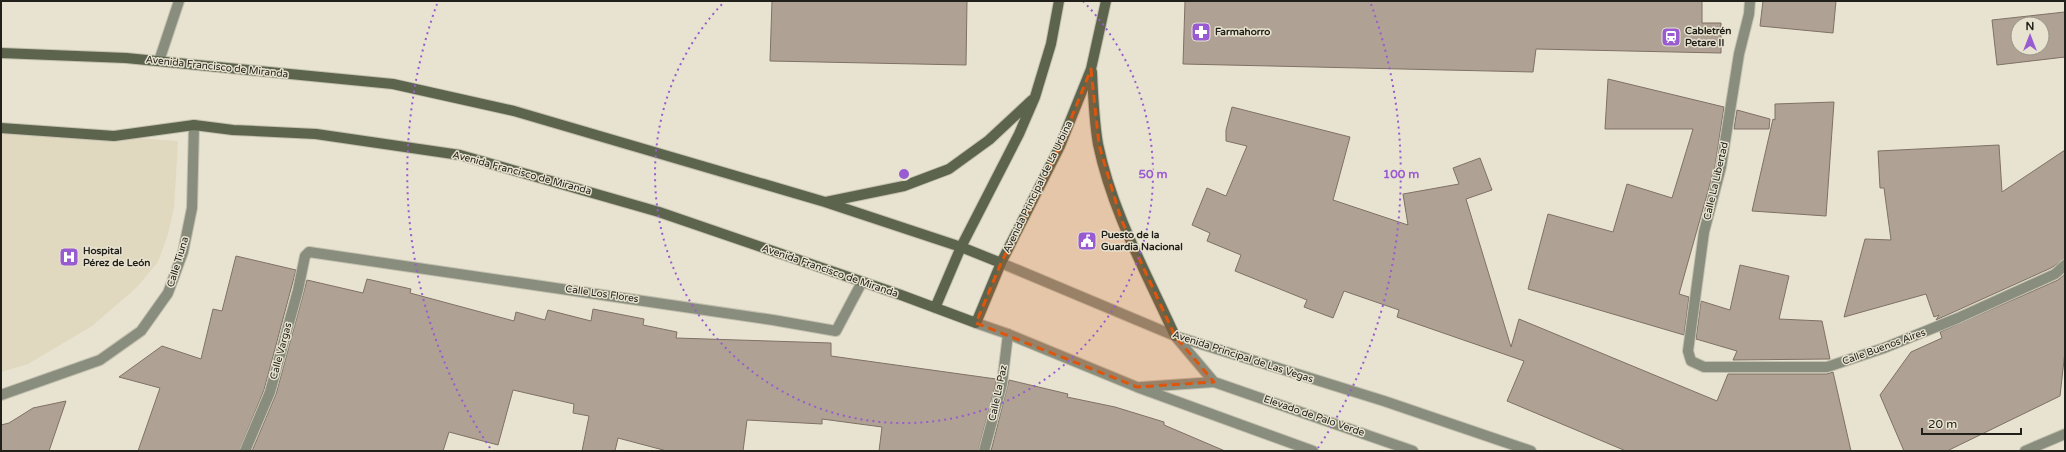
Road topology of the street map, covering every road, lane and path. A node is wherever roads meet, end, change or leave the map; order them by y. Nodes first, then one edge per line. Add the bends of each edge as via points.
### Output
1 (179, 1) edge
2 (1059, 1) edge
3 (1106, 1) edge
4 (1750, 1) edge
5 (1, 53) edge
6 (159, 61) junction
7 (1092, 69) junction
8 (1035, 97) junction
9 (194, 125) junction
10 (1, 128) edge
11 (825, 202) junction
12 (961, 248) junction
13 (312, 251) joint
14 (1001, 263) junction
15 (2065, 265) edge
16 (862, 282) junction
17 (935, 308) junction
18 (976, 323) junction
19 (1008, 334) junction
20 (1175, 336) junction
21 (1691, 361) joint
22 (1214, 382) junction
23 (1137, 387) junction
24 (1, 395) edge
25 (2065, 434) edge
26 (245, 451) edge
27 (984, 451) edge
28 (1313, 451) edge
29 (1413, 451) edge
30 (1531, 451) edge
31 (2025, 451) edge

1 - 6 street
2 - 8 main road via 1051,44
3 - 7 main road, Avenida Principal de La Urbina
4 - 21 street, Calle La Libertad via 1721,167 1704,232 1688,351
5 - 6 main road, Avenida Francisco de Miranda
6 - 11 main road, Avenida Francisco de Miranda via 393,84 514,111
7 - 14 main road, Avenida Principal de La Urbina via 1060,146
7 - 20 main road via 1093,108 1099,145 1119,212
8 - 11 main road via 989,140 949,169 904,186
8 - 12 main road
9 - 10 main road, Avenida Francisco de Miranda via 114,136
9 - 16 main road, Avenida Francisco de Miranda via 232,130 316,134 460,154 659,212
9 - 24 street, Calle Tiuna via 192,208 183,252 168,293 140,331 100,360
11 - 12 main road, Avenida Francisco de Miranda
12 - 14 main road, Avenida Principal de Las Vegas
12 - 17 main road
13 - 16 street, Calle Los Flores via 836,331
13 - 26 street, Calle Vargas via 305,256 270,392
14 - 18 main road, Avenida Principal de La Urbina
14 - 20 street, Avenida Principal de Las Vegas
15 - 21 street, Calle Buenos Aires via 2055,274 1958,318 1828,367 1704,367
16 - 17 main road, Avenida Francisco de Miranda
17 - 18 main road, Avenida Francisco de Miranda
18 - 19 street
19 - 23 street
19 - 27 street, Calle La Paz via 1002,384
20 - 22 street
20 - 30 street, Avenida Principal de Las Vegas via 1384,401
22 - 23 street, Elevado de Palo Verde
22 - 29 street, Elevado de Palo Verde
23 - 28 street
25 - 31 street

